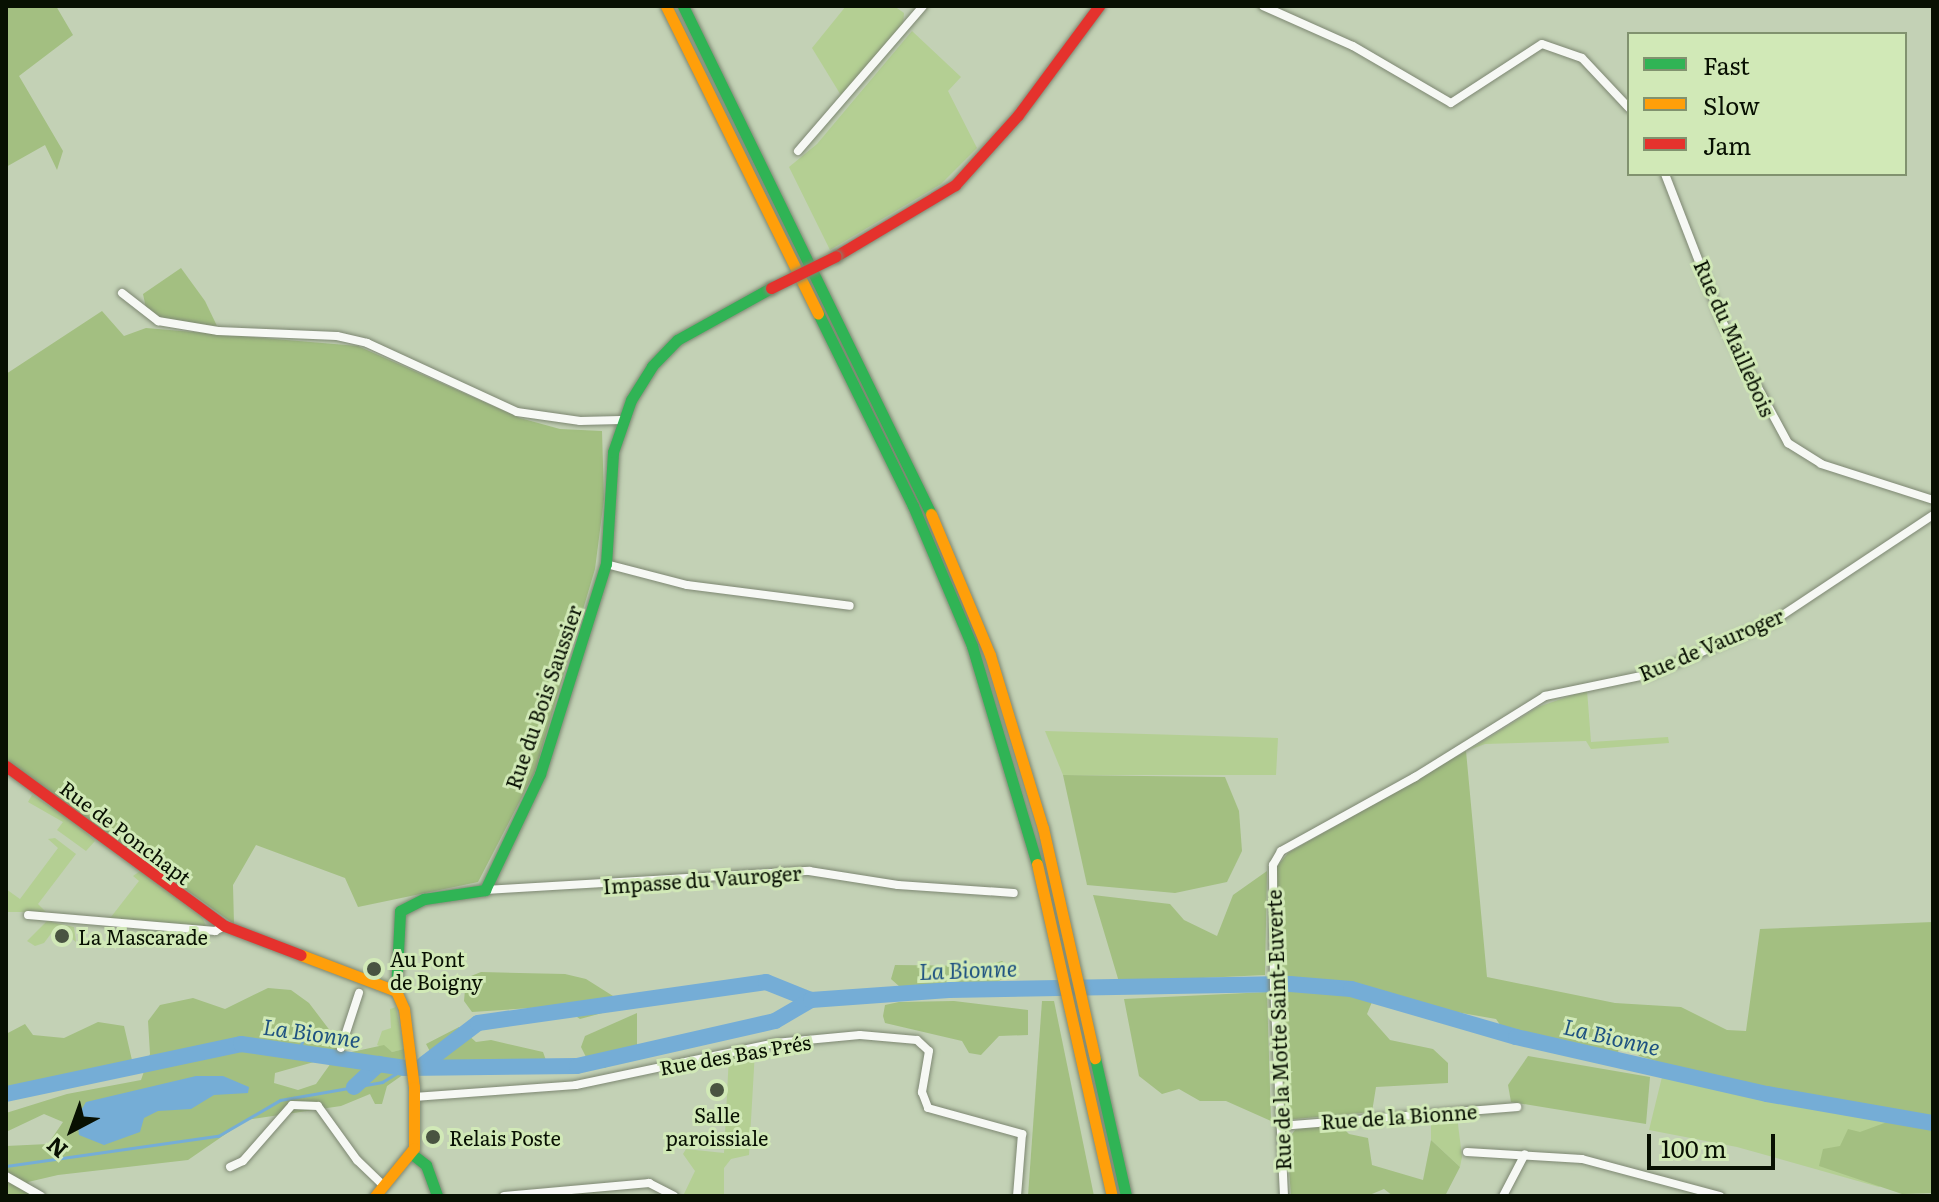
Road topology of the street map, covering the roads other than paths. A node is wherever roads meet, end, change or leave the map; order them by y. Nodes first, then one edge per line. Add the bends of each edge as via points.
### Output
1 (666, 6) edge
2 (683, 6) edge
3 (923, 6) edge
4 (1099, 6) edge
5 (1263, 6) edge
6 (1627, 106) edge
7 (798, 151) dead end
8 (1666, 176) edge
9 (122, 293) dead end
10 (621, 420) junction
11 (1933, 500) edge
12 (1933, 515) edge
13 (606, 564) junction
14 (850, 606) dead end
15 (6, 766) edge
16 (1273, 865) joint
17 (485, 890) junction
18 (1014, 893) dead end
19 (28, 915) dead end
20 (225, 926) junction
21 (365, 976) junction
22 (396, 991) junction
23 (341, 1048) dead end
24 (414, 1097) junction
25 (1517, 1107) dead end
26 (1281, 1126) junction
27 (1467, 1152) dead end
28 (412, 1154) junction
29 (1525, 1154) junction
30 (230, 1167) dead end
31 (6, 1176) edge
32 (384, 1186) junction
33 (1693, 1193) edge
34 (41, 1196) edge
35 (375, 1196) edge
36 (437, 1196) edge
37 (504, 1196) edge
38 (674, 1196) edge
39 (1017, 1196) edge
40 (1112, 1196) edge
41 (1126, 1196) edge
42 (1284, 1196) edge
43 (1503, 1196) edge
44 (1720, 1196) edge

1 - 40 main road via 913,506 955,605 1014,772
2 - 41 main road via 970,602 1026,764
3 - 7 street
4 - 10 main road, Rue du Bois Saussier, bridge via 1018,115 955,185 927,206 677,340 652,366
5 - 6 street via 1353,46 1451,103 1542,44 1582,58
8 - 11 street, Rue du Maillebois via 1722,321 1776,428 1821,464
9 - 10 street via 158,321 218,331 337,336 380,348 517,412 580,421
10 - 13 main road, Rue du Bois Saussier via 613,452
12 - 16 street, Rue de Vauroger via 1772,622 1650,674 1545,696 1518,710 1415,777 1281,851
13 - 14 street via 687,585
13 - 17 main road, Rue du Bois Saussier via 540,774
15 - 20 main road, Rue de Ponchapt
16 - 26 street, Rue de la Motte Saint-Euverte
17 - 18 street, Impasse du Vauroger via 809,871 898,885
17 - 22 main road via 424,899 400,911
19 - 20 street, Rue de Ponchapt via 215,931
20 - 21 main road, Rue de Ponchapt
21 - 22 main road, Rue de Ponchapt
21 - 23 street
22 - 24 main road
24 - 28 main road
24 - 39 street, Rue des Bas Prés via 555,1086 775,1043 860,1035 917,1040 929,1051 922,1092 928,1108 1022,1134
25 - 26 street, Rue de la Bionne
26 - 42 street, Rue de la Motte Saint-Euverte
27 - 29 street
28 - 32 main road
28 - 36 main road via 426,1165
29 - 33 street via 1604,1163
29 - 43 street
30 - 32 street via 243,1161 292,1105 318,1106 357,1160
31 - 34 street
32 - 35 main road
33 - 44 street
37 - 38 street via 649,1183

